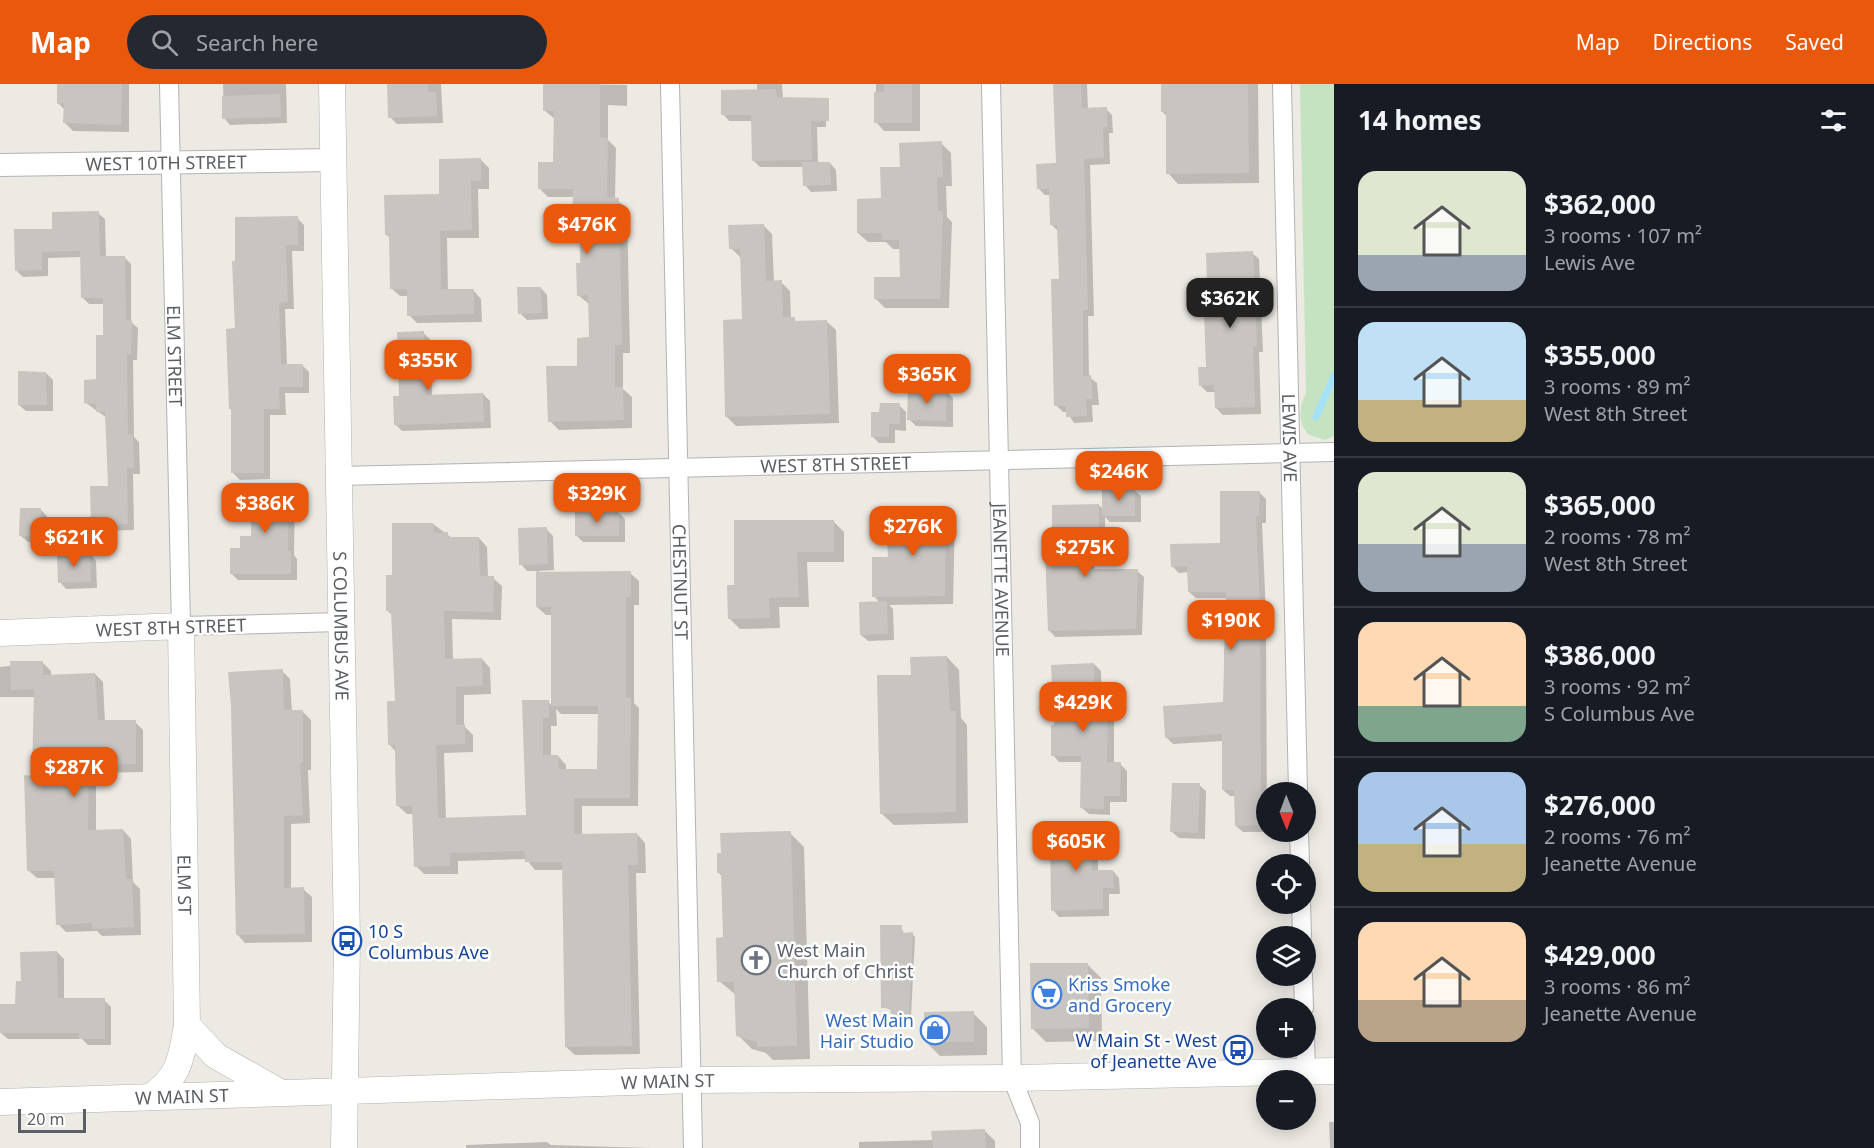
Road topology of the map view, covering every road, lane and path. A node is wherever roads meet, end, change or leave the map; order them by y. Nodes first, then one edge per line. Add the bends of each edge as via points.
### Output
1 (169, 84) edge
2 (332, 84) edge
3 (670, 84) edge
4 (991, 84) edge
5 (1282, 84) edge
6 (333, 160) junction
7 (170, 162) junction
8 (0, 165) edge
9 (1334, 452) edge
10 (1288, 455) junction
11 (998, 460) junction
12 (677, 467) junction
13 (340, 476) junction
14 (342, 622) junction
15 (181, 626) junction
16 (0, 633) edge
17 (1298, 782) edge
18 (187, 1025) junction
19 (1316, 1071) edge
20 (1334, 1071) edge
21 (1256, 1072) edge
22 (1012, 1078) junction
23 (693, 1080) junction
24 (343, 1090) junction
25 (281, 1092) junction
26 (150, 1097) junction
27 (0, 1102) edge
28 (344, 1148) edge
29 (693, 1148) edge
30 (1030, 1148) edge

1 - 7 street, ELM STREET
2 - 6 main road, S COLUMBUS AVE
3 - 12 street, CHESTNUT ST
4 - 11 street, JEANETTE AVENUE
5 - 10 street, LEWIS AVE
6 - 7 street, WEST 10TH STREET
6 - 13 main road, S COLUMBUS AVE
7 - 8 street, WEST 10TH STREET
7 - 15 street, ELM STREET
9 - 10 street, WEST 8TH STREET
10 - 11 street, WEST 8TH STREET
10 - 17 street, LEWIS AVE
11 - 12 street, WEST 8TH STREET
11 - 22 street, JEANETTE AVENUE
12 - 13 street, WEST 8TH STREET
12 - 23 street, CHESTNUT ST
13 - 14 main road, S COLUMBUS AVE
14 - 15 street, WEST 8TH STREET
14 - 24 main road, S COLUMBUS AVE via 347,941
15 - 16 main road, WEST 8TH STREET
15 - 18 main road, ELM ST
18 - 25 main road via 216,1056
18 - 26 main road, ELM ST via 178,1067 168,1085
19 - 20 main road, W MAIN ST
21 - 22 main road, W MAIN ST
22 - 23 main road, W MAIN ST
22 - 30 street via 1030,1123
23 - 24 main road, W MAIN ST
23 - 29 street, CHESTNUT ST
24 - 25 main road, W MAIN ST
24 - 28 main road, S COLUMBUS AVE
25 - 26 main road, W MAIN ST
26 - 27 main road, W MAIN ST

